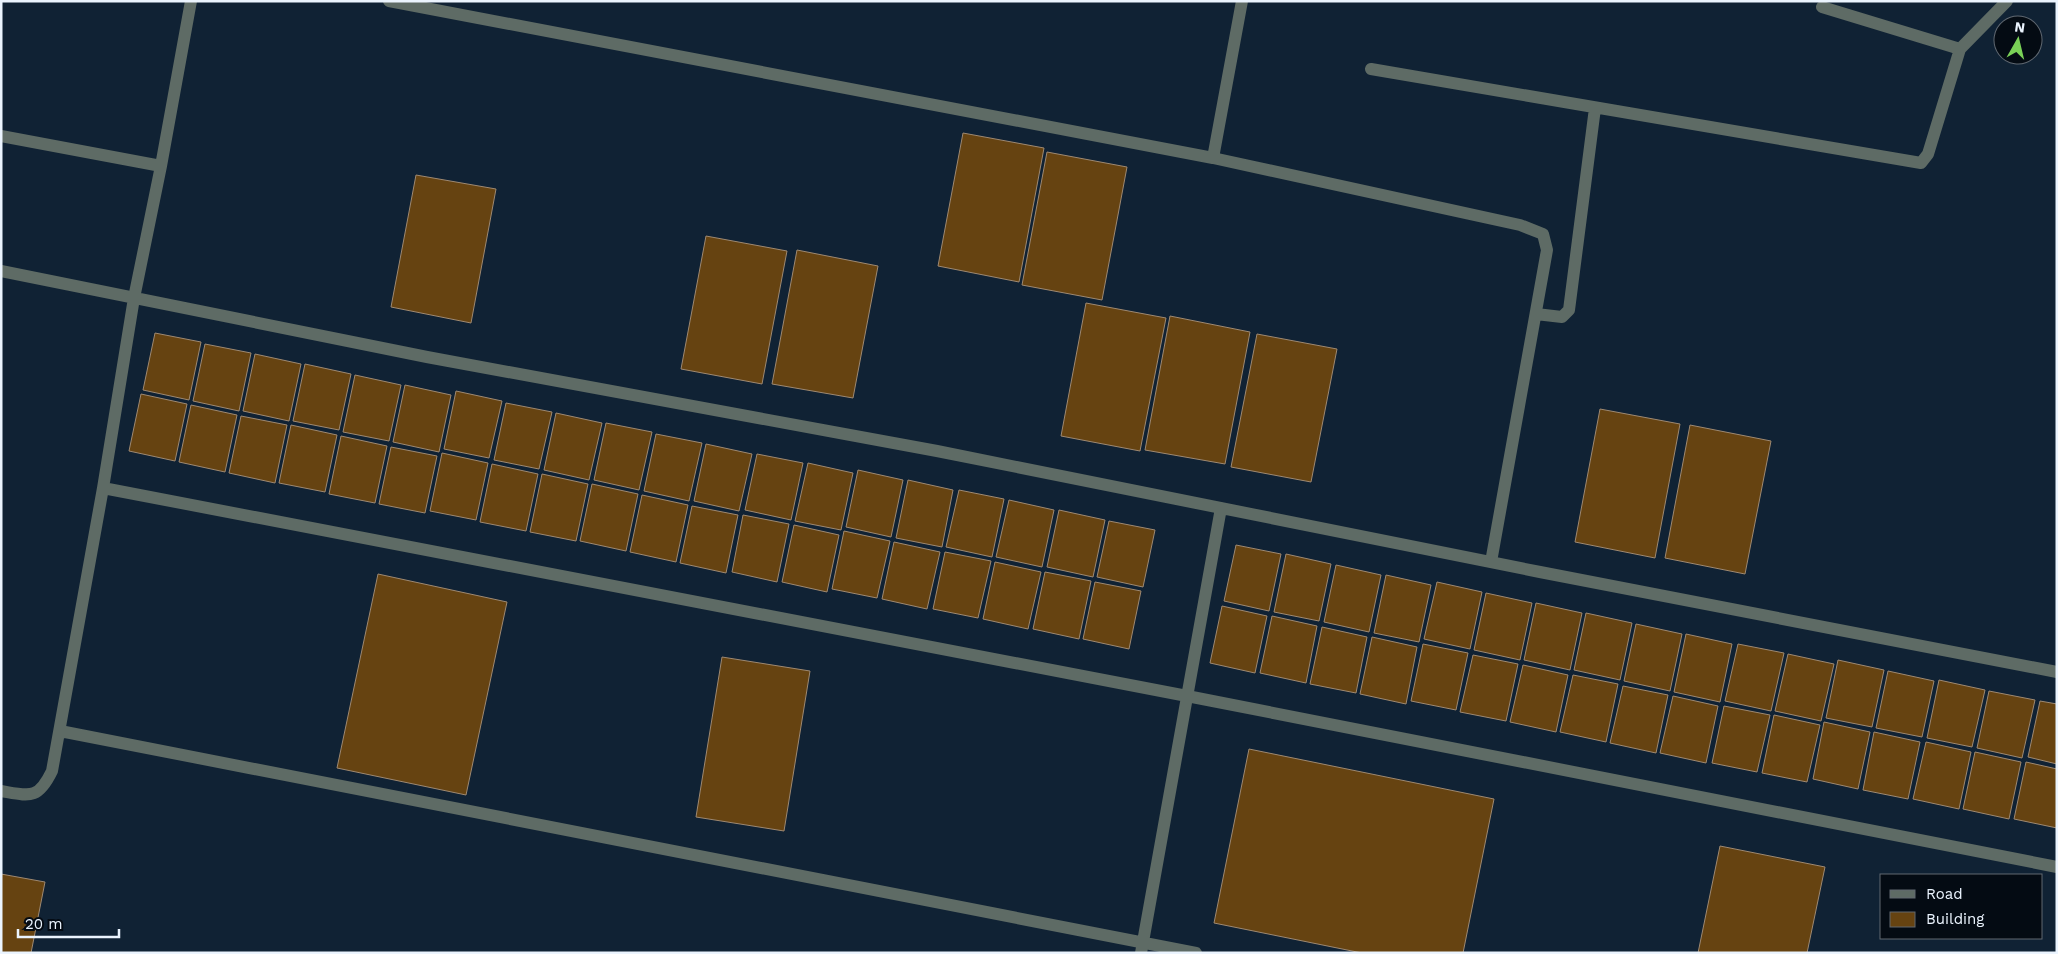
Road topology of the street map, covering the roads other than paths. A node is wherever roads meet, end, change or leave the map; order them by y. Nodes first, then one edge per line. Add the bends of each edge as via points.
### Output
1 (191, 1) edge
2 (389, 1) edge
3 (1242, 1) edge
4 (2007, 1) edge
5 (1822, 7) dead end
6 (1960, 49) junction
7 (1370, 68) dead end
8 (1595, 108) junction
9 (1, 136) edge
10 (1213, 158) junction
11 (161, 166) junction
12 (1, 271) edge
13 (134, 298) junction
14 (1536, 314) junction
15 (103, 488) junction
16 (1221, 508) junction
17 (1490, 562) junction
18 (2057, 672) edge
19 (1187, 696) junction
20 (60, 731) junction
21 (1, 792) edge
22 (2057, 867) edge
23 (1142, 948) edge
24 (1196, 953) edge

1 - 11 street
2 - 10 street
3 - 10 street
4 - 6 street
5 - 6 street
6 - 8 street via 1928,154 1921,164
7 - 8 street
8 - 14 street via 1569,310 1562,317
9 - 11 street
10 - 14 street via 1520,225 1543,234 1547,250
11 - 13 street
12 - 13 street
13 - 15 street
13 - 16 street
14 - 17 street
15 - 19 street
15 - 20 street
16 - 17 street
16 - 19 street
17 - 18 street
19 - 22 street
19 - 23 street
20 - 21 street via 52,771 39,792 28,795
20 - 23 street
23 - 24 street

